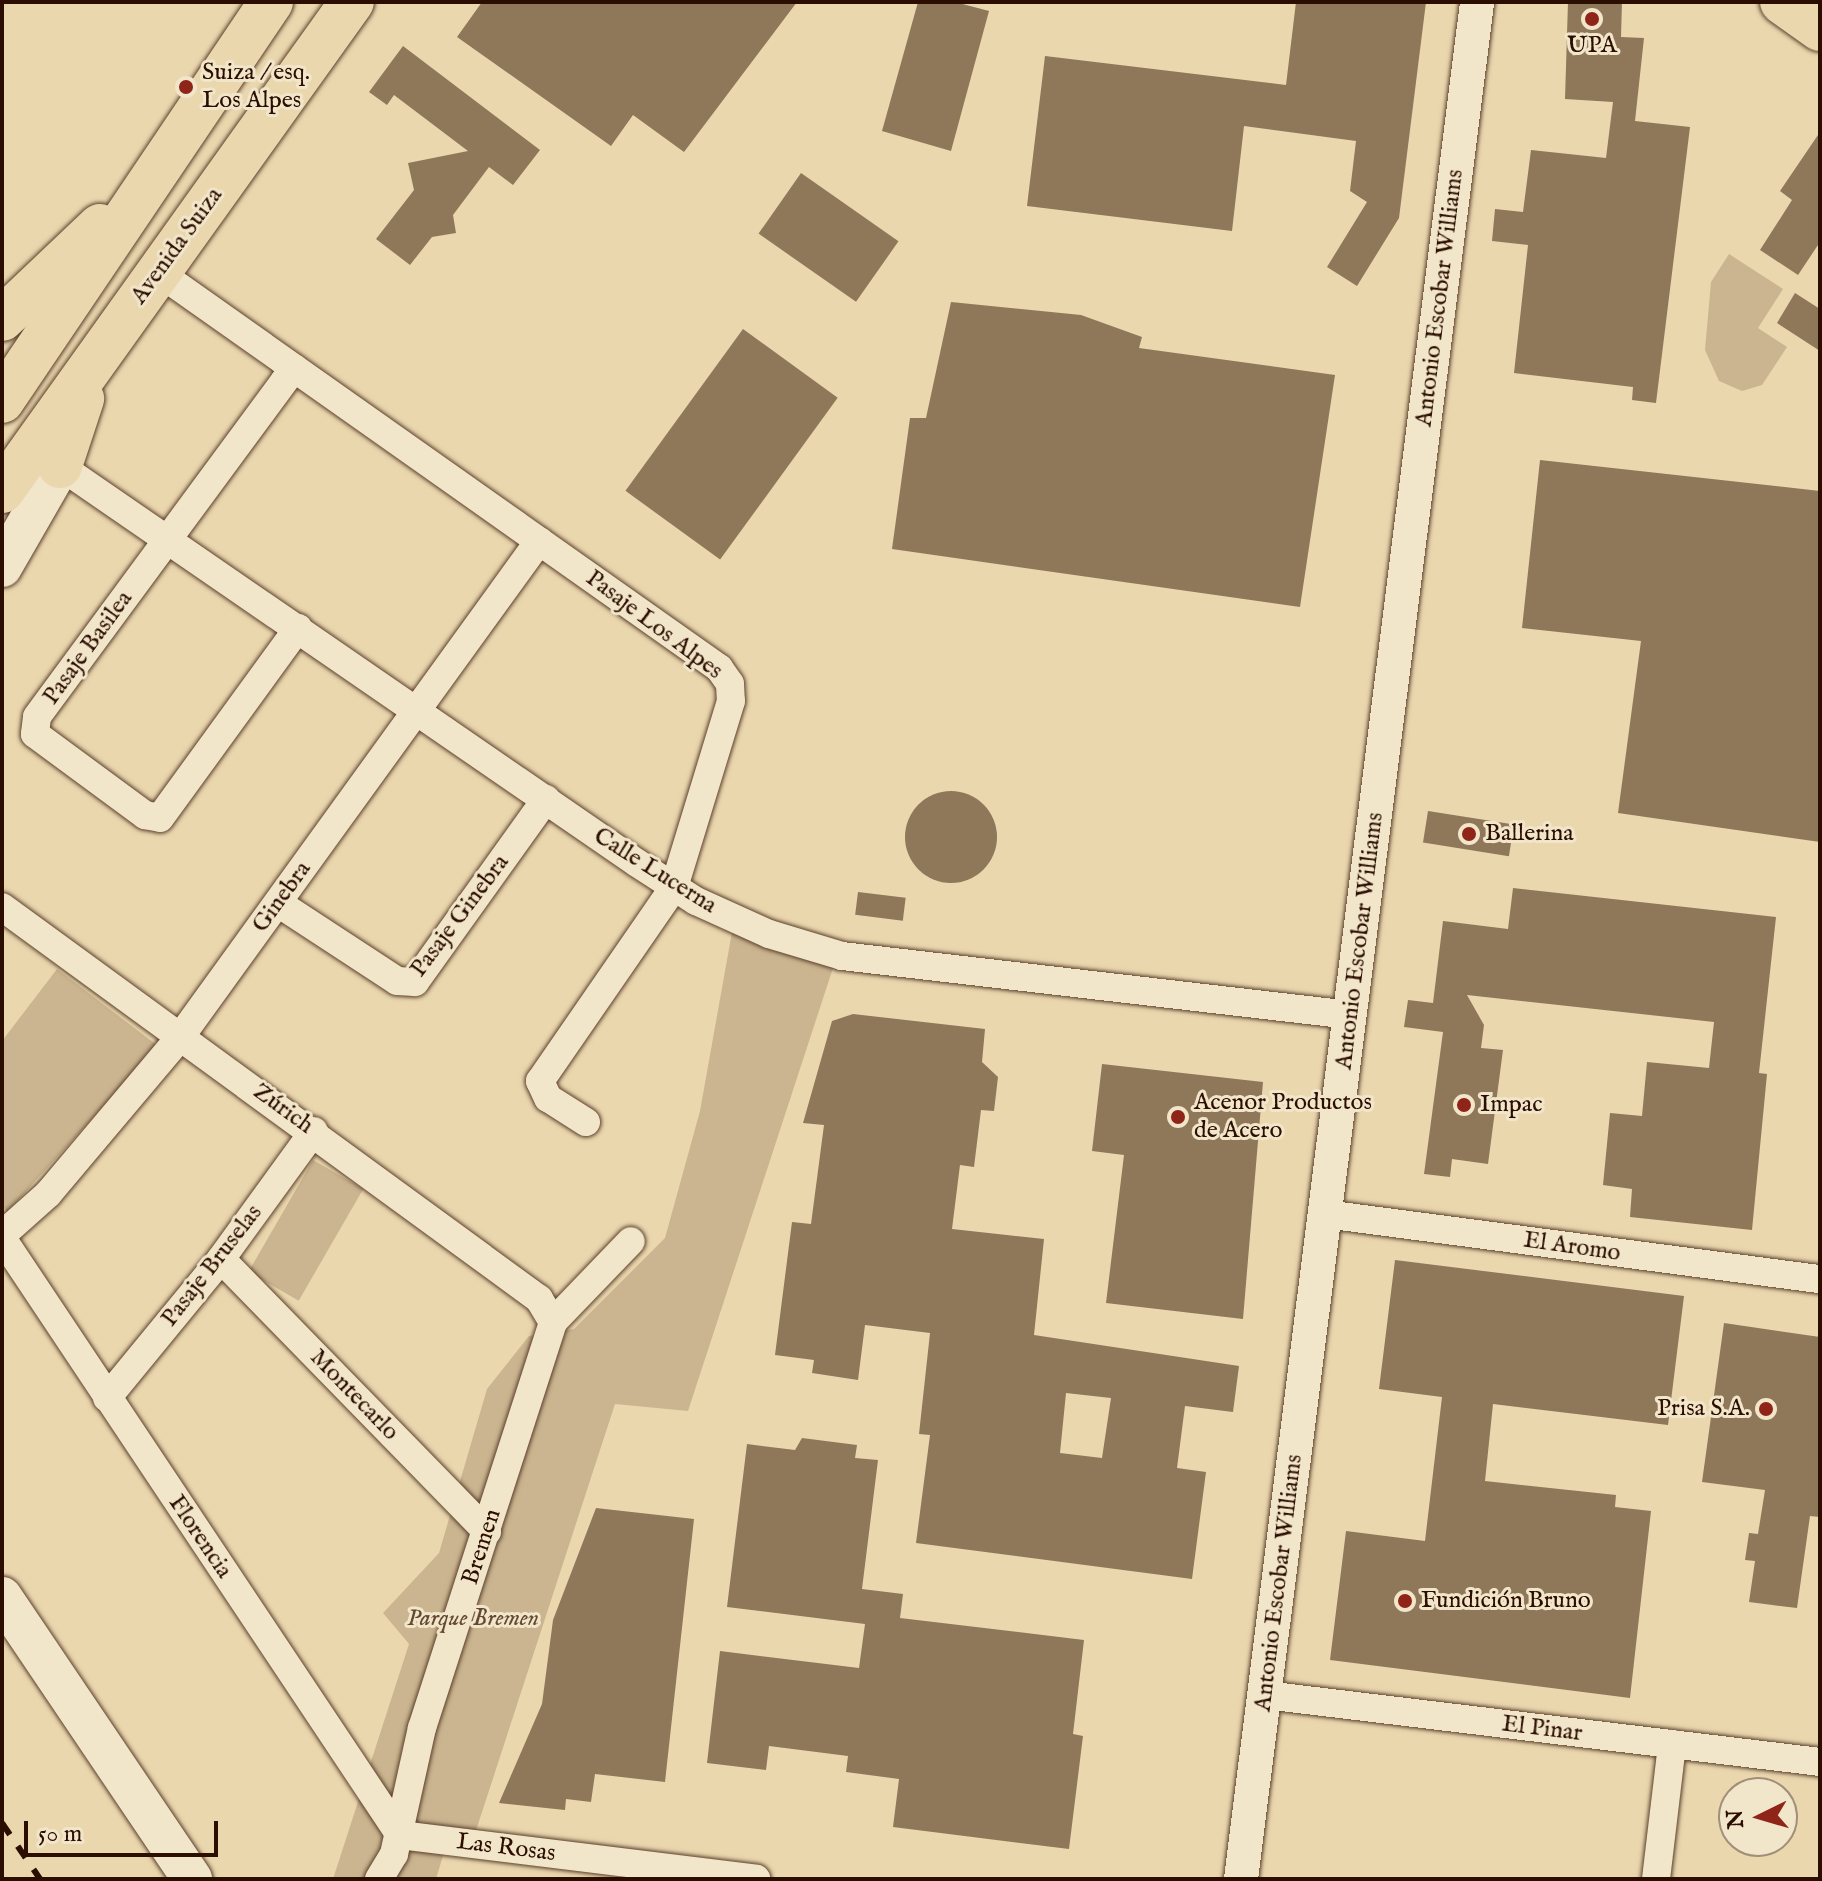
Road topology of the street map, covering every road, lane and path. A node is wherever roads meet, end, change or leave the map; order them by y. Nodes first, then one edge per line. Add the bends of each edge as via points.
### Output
1 (271, 2) edge
2 (352, 2) edge
3 (1477, 2) edge
4 (1782, 2) edge
5 (1820, 29) edge
6 (148, 179) junction
7 (158, 272) junction
8 (2, 319) edge
9 (90, 366) junction
10 (294, 368) junction
11 (2, 401) edge
12 (60, 466) junction
13 (2, 491) edge
14 (168, 539) junction
15 (539, 541) junction
16 (2, 567) edge
17 (298, 628) junction
18 (417, 710) junction
19 (546, 799) junction
20 (674, 887) junction
21 (278, 903) junction
22 (2, 907) edge
23 (1350, 1015) junction
24 (181, 1036) junction
25 (586, 1122) dead end
26 (314, 1131) junction
27 (1325, 1214) junction
28 (2, 1236) edge
29 (631, 1241) dead end
30 (221, 1259) junction
31 (1820, 1279) edge
32 (553, 1322) junction
33 (107, 1398) junction
34 (487, 1532) junction
35 (2, 1597) edge
36 (1265, 1695) junction
37 (1672, 1744) junction
38 (1820, 1762) edge
39 (400, 1835) junction
40 (192, 1879) edge
41 (379, 1879) edge
42 (756, 1879) edge
43 (1241, 1879) edge
44 (1656, 1879) edge

1 - 6 main road
2 - 7 main road, Avenida Suiza
3 - 23 street, Antonio Escobar Williams
4 - 5 main road
6 - 8 main road
6 - 11 main road
7 - 9 main road, Avenida Suiza
7 - 10 street, Pasaje Los Alpes
9 - 12 main road
9 - 13 main road, Avenida Suiza
10 - 14 street, Pasaje Basilea
10 - 15 street, Pasaje Los Alpes
12 - 14 street, Calle Lucerna
12 - 16 main road
14 - 17 street, Calle Lucerna
14 - 17 street, Pasaje Basilea via 34,723 38,738 145,815 160,818 169,810
15 - 18 street, Ginebra
15 - 20 street, Pasaje Los Alpes via 719,668 730,684 731,701
17 - 18 street, Calle Lucerna
18 - 19 street, Calle Lucerna
18 - 21 street, Ginebra
19 - 20 street, Calle Lucerna
19 - 21 street, Pasaje Ginebra via 415,982 397,981
20 - 23 street, Calle Lucerna via 769,934 842,956
20 - 25 street, Pasaje Los Alpes via 540,1081 548,1098
21 - 24 street, Ginebra
22 - 24 street, Zúrich
23 - 27 street, Antonio Escobar Williams
24 - 26 street, Zúrich
24 - 28 street, Ginebra via 48,1194
26 - 30 street, Pasaje Bruselas
26 - 32 street, Zúrich via 539,1299
27 - 31 street, El Aromo
27 - 36 street, Antonio Escobar Williams
28 - 33 street, Florencia
29 - 32 street, Bremen
30 - 33 street, Pasaje Bruselas
30 - 34 street, Montecarlo
32 - 34 street, Bremen
33 - 39 street, Florencia
34 - 39 street, Bremen via 415,1753
35 - 40 main road
36 - 37 street, El Pinar
36 - 43 street, Antonio Escobar Williams
37 - 38 street, El Pinar
37 - 44 street
39 - 41 street, Bremen
39 - 42 street, Las Rosas

